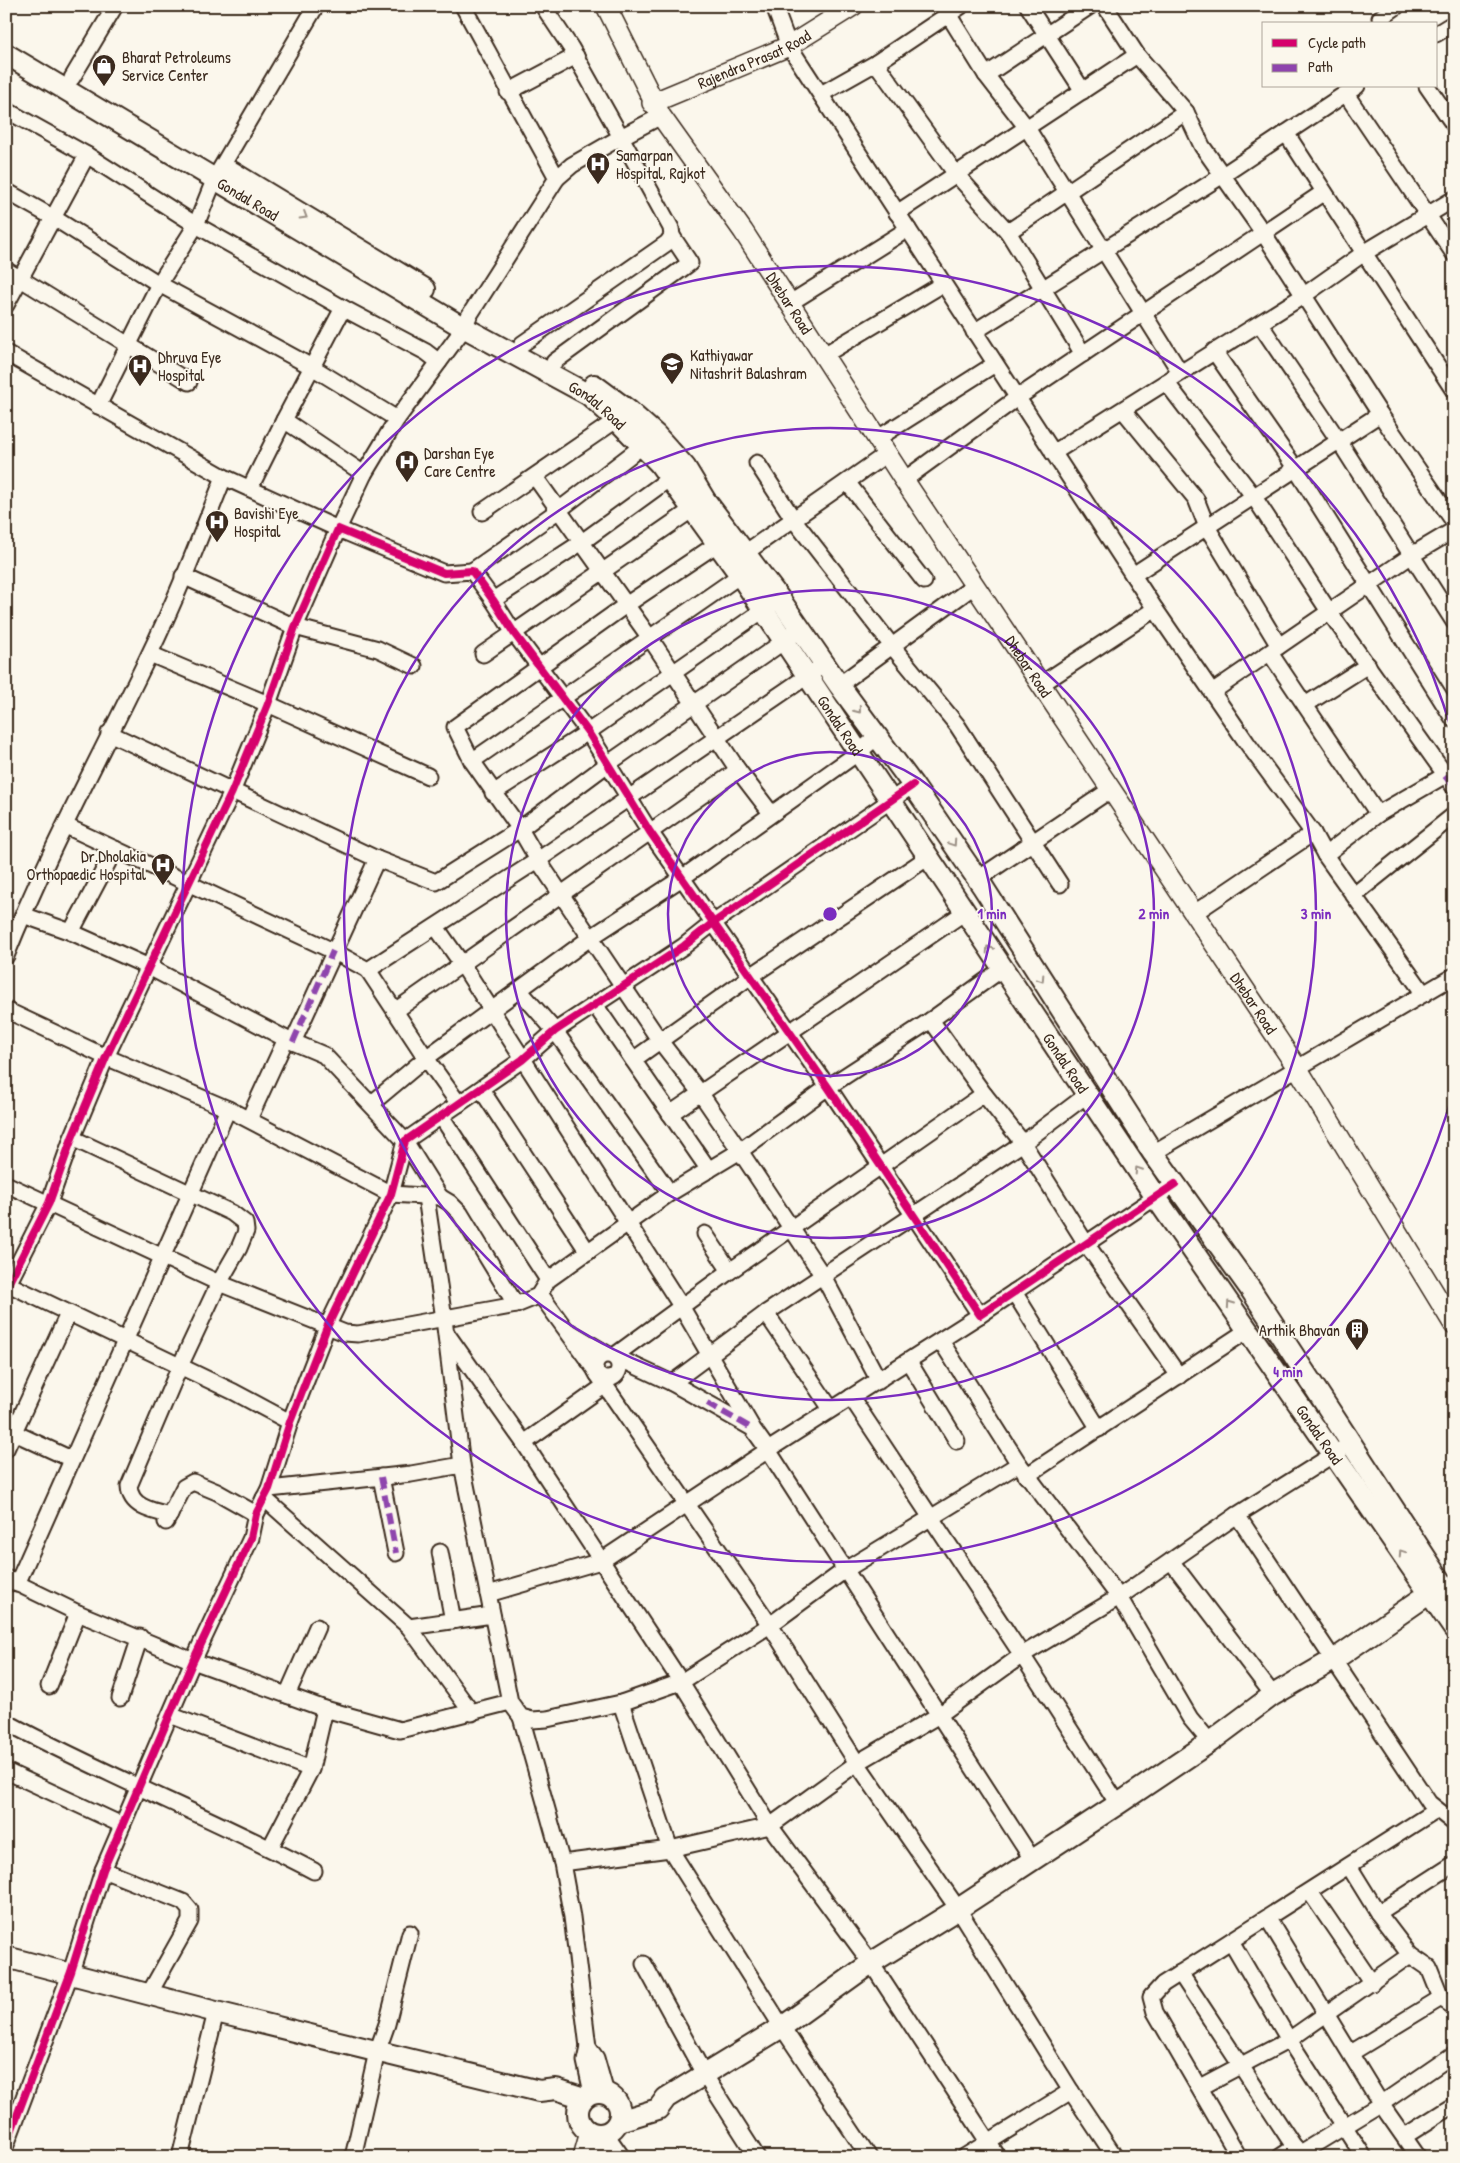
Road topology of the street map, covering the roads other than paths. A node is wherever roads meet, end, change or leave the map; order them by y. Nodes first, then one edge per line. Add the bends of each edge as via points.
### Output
1 (115, 6) edge
2 (316, 6) edge
3 (463, 6) edge
4 (543, 6) edge
5 (606, 6) edge
6 (774, 6) edge
7 (853, 6) edge
8 (961, 6) edge
9 (1028, 6) edge
10 (1090, 6) edge
11 (1105, 6) edge
12 (1398, 6) edge
13 (945, 11) edge
14 (1383, 22) edge
15 (1454, 23) edge
16 (1438, 33) edge
17 (1047, 34) junction
18 (6, 40) edge
19 (789, 46) junction
20 (6, 54) edge
21 (1137, 55) junction
22 (576, 56) junction
23 (876, 62) junction
24 (986, 75) junction
25 (72, 78) junction
26 (1429, 88) edge
27 (1352, 90) edge
28 (1083, 91) junction
29 (508, 92) junction
30 (821, 94) junction
31 (656, 109) junction
32 (6, 110) edge
33 (1186, 112) junction
34 (1454, 125) edge
35 (1027, 128) junction
36 (1286, 133) junction
37 (622, 137) junction
38 (87, 155) junction
39 (219, 172) junction
40 (956, 174) junction
41 (1223, 175) junction
42 (556, 178) junction
43 (6, 192) edge
44 (1324, 192) junction
45 (1066, 194) junction
46 (1454, 199) edge
47 (897, 212) junction
48 (1426, 216) junction
49 (54, 218) junction
50 (196, 225) junction
51 (908, 229) junction
52 (1008, 232) junction
53 (1264, 234) junction
54 (672, 236) junction
55 (1104, 251) junction
56 (1364, 253) junction
57 (1454, 254) edge
58 (6, 270) edge
59 (21, 278) junction
60 (158, 284) junction
61 (943, 284) junction
62 (1043, 288) junction
63 (1303, 296) junction
64 (790, 303) junction
65 (6, 305) edge
66 (343, 308) junction
67 (1144, 312) junction
68 (466, 322) junction
69 (1260, 324) junction
70 (974, 332) junction
71 (522, 344) junction
72 (128, 345) junction
73 (1214, 351) junction
74 (6, 353) edge
75 (1083, 354) junction
76 (824, 355) junction
77 (439, 362) junction
78 (554, 362) junction
79 (995, 364) junction
80 (312, 367) junction
81 (1448, 369) edge
82 (1180, 372) junction
83 (189, 382) dead end
84 (1166, 382) junction
85 (1454, 391) edge
86 (1017, 398) junction
87 (98, 406) junction
88 (1123, 410) junction
89 (1380, 414) junction
90 (623, 415) junction
91 (397, 419) junction
92 (284, 420) junction
93 (649, 440) junction
94 (1339, 440) junction
95 (882, 445) junction
96 (1053, 453) junction
97 (757, 463) dead end
98 (1296, 468) junction
99 (678, 473) junction
100 (364, 474) junction
101 (535, 477) junction
102 (224, 478) junction
103 (904, 480) junction
104 (848, 482) junction
105 (250, 488) junction
106 (1254, 497) junction
107 (699, 505) junction
108 (559, 510) junction
109 (482, 512) dead end
110 (794, 520) junction
111 (1454, 522) edge
112 (1207, 527) junction
113 (338, 529) junction
114 (1454, 530) edge
115 (725, 539) junction
116 (582, 542) junction
117 (1412, 555) junction
118 (746, 564) junction
119 (472, 571) junction
120 (602, 572) junction
121 (1133, 575) junction
122 (183, 576) junction
123 (924, 581) dead end
124 (974, 586) junction
125 (1368, 586) junction
126 (493, 600) junction
127 (772, 604) junction
128 (626, 606) junction
129 (1155, 609) junction
130 (1330, 613) junction
131 (1454, 622) edge
132 (295, 627) junction
133 (800, 629) junction
134 (514, 634) junction
135 (650, 638) junction
136 (784, 641) junction
137 (892, 646) junction
138 (1274, 650) junction
139 (150, 654) junction
140 (483, 654) dead end
141 (824, 664) junction
142 (1368, 665) junction
143 (414, 666) dead end
144 (541, 666) junction
145 (672, 672) junction
146 (807, 676) junction
147 (839, 685) junction
148 (1040, 685) junction
149 (1212, 692) junction
150 (564, 699) junction
151 (268, 704) junction
152 (694, 704) junction
153 (1305, 706) junction
154 (1454, 720) edge
155 (588, 732) junction
156 (109, 734) junction
157 (878, 736) junction
158 (715, 738) junction
159 (859, 752) junction
160 (472, 762) junction
161 (609, 763) junction
162 (738, 770) junction
163 (428, 776) dead end
164 (1451, 778) edge
165 (913, 785) junction
166 (1110, 790) junction
167 (232, 792) junction
168 (493, 793) junction
169 (629, 797) junction
170 (891, 802) junction
171 (772, 813) junction
172 (1378, 814) junction
173 (1454, 815) edge
174 (66, 826) junction
175 (520, 829) junction
176 (650, 832) junction
177 (1313, 833) junction
178 (1033, 842) junction
179 (115, 849) junction
180 (1325, 855) junction
181 (927, 858) junction
182 (377, 859) junction
183 (538, 860) junction
184 (682, 878) junction
185 (978, 879) junction
186 (190, 883) junction
187 (1060, 884) dead end
188 (563, 894) junction
189 (1354, 895) junction
190 (964, 912) junction
191 (1193, 914) junction
192 (23, 915) junction
193 (713, 923) junction
194 (436, 927) junction
195 (71, 932) junction
196 (10, 934) edge
197 (590, 938) junction
198 (333, 951) junction
199 (6, 956) edge
200 (462, 964) junction
201 (149, 968) junction
202 (1002, 969) junction
203 (368, 970) junction
204 (751, 976) junction
205 (1454, 976) edge
206 (624, 986) junction
207 (520, 991) junction
208 (1424, 994) junction
209 (595, 1004) junction
210 (6, 1010) edge
211 (395, 1010) junction
212 (492, 1011) junction
213 (931, 1020) junction
214 (789, 1030) junction
215 (555, 1031) junction
216 (290, 1040) junction
217 (660, 1041) junction
218 (106, 1057) junction
219 (426, 1058) junction
220 (522, 1060) junction
221 (633, 1060) junction
222 (1298, 1070) junction
223 (828, 1087) junction
224 (481, 1088) junction
225 (701, 1094) junction
226 (984, 1094) junction
227 (1088, 1094) junction
228 (372, 1104) junction
229 (459, 1104) junction
230 (228, 1109) junction
231 (670, 1114) junction
232 (441, 1116) junction
233 (249, 1119) junction
234 (72, 1138) junction
235 (405, 1141) junction
236 (1023, 1142) junction
237 (740, 1151) junction
238 (1153, 1153) junction
239 (880, 1166) junction
240 (709, 1170) junction
241 (6, 1184) edge
242 (1175, 1184) junction
243 (670, 1193) junction
244 (391, 1194) junction
245 (191, 1195) junction
246 (1155, 1196) junction
247 (433, 1197) junction
248 (48, 1203) junction
249 (914, 1214) junction
250 (628, 1224) junction
251 (791, 1228) junction
252 (705, 1234) dead end
253 (1086, 1242) junction
254 (588, 1252) junction
255 (164, 1256) junction
256 (730, 1271) junction
257 (823, 1276) junction
258 (548, 1280) junction
259 (219, 1283) junction
260 (7, 1285) edge
261 (1014, 1292) junction
262 (540, 1294) junction
263 (516, 1305) junction
264 (681, 1306) junction
265 (68, 1314) junction
266 (766, 1314) junction
267 (980, 1315) junction
268 (1454, 1325) edge
269 (445, 1326) junction
270 (565, 1328) junction
271 (334, 1330) junction
272 (1248, 1330) junction
273 (941, 1341) junction
274 (125, 1342) junction
275 (611, 1355) junction
276 (710, 1355) junction
277 (909, 1362) junction
278 (180, 1366) junction
279 (1179, 1376) junction
280 (599, 1378) junction
281 (879, 1381) junction
282 (672, 1384) junction
283 (851, 1398) junction
284 (830, 1409) junction
285 (290, 1422) junction
286 (753, 1429) junction
287 (1100, 1429) junction
288 (10, 1431) edge
289 (957, 1441) dead end
290 (524, 1443) junction
291 (1343, 1448) junction
292 (6, 1449) edge
293 (768, 1450) junction
294 (70, 1459) junction
295 (462, 1465) junction
296 (1022, 1470) junction
297 (381, 1477) junction
298 (266, 1494) junction
299 (685, 1503) junction
300 (256, 1514) junction
301 (1237, 1514) junction
302 (931, 1518) junction
303 (440, 1552) dead end
304 (396, 1553) dead end
305 (601, 1561) junction
306 (1171, 1561) junction
307 (845, 1570) junction
308 (12, 1581) edge
309 (1445, 1589) edge
310 (488, 1594) junction
311 (1119, 1597) junction
312 (78, 1613) junction
313 (492, 1615) junction
314 (453, 1621) junction
315 (770, 1625) junction
316 (317, 1627) dead end
317 (409, 1627) junction
318 (1454, 1629) edge
319 (140, 1637) junction
320 (1022, 1655) junction
321 (1335, 1659) junction
322 (193, 1661) junction
323 (681, 1682) junction
324 (49, 1686) dead end
325 (287, 1695) junction
326 (1272, 1695) junction
327 (120, 1698) dead end
328 (510, 1702) junction
329 (621, 1703) junction
330 (325, 1709) junction
331 (472, 1713) junction
332 (170, 1715) junction
333 (939, 1715) junction
334 (521, 1717) junction
335 (6, 1722) edge
336 (1210, 1742) junction
337 (857, 1762) junction
338 (311, 1769) junction
339 (6, 1771) edge
340 (137, 1788) junction
341 (1118, 1804) junction
342 (1436, 1810) junction
343 (1454, 1822) edge
344 (122, 1825) junction
345 (770, 1826) junction
346 (270, 1848) junction
347 (670, 1849) junction
348 (1032, 1858) junction
349 (562, 1863) junction
350 (1454, 1864) edge
351 (1349, 1866) junction
352 (103, 1870) junction
353 (314, 1871) dead end
354 (1310, 1892) junction
355 (958, 1909) junction
356 (1378, 1913) junction
357 (1268, 1919) junction
358 (410, 1933) dead end
359 (1231, 1941) junction
360 (1410, 1955) junction
361 (6, 1957) edge
362 (870, 1963) junction
363 (644, 1964) dead end
364 (71, 1972) junction
365 (1180, 1973) junction
366 (1372, 1982) junction
367 (149, 1994) junction
368 (1448, 2002) edge
369 (216, 2012) junction
370 (1327, 2014) junction
371 (782, 2027) junction
372 (1289, 2040) junction
373 (377, 2052) junction
374 (1351, 2054) junction
375 (1454, 2054) edge
376 (1242, 2065) junction
377 (704, 2074) junction
378 (1200, 2086) junction
379 (1071, 2091) junction
380 (590, 2098) junction
381 (1380, 2104) junction
382 (1454, 2105) edge
383 (1343, 2126) junction
384 (607, 2127) junction
385 (1405, 2136) junction
386 (988, 2141) junction
387 (6, 2145) edge
388 (1298, 2153) edge
389 (180, 2157) edge
390 (353, 2157) edge
391 (582, 2157) edge
392 (597, 2157) edge
393 (622, 2157) edge
394 (757, 2157) edge
395 (869, 2157) edge
396 (964, 2157) edge
397 (998, 2157) edge
398 (1115, 2157) edge
399 (1239, 2157) edge
400 (1280, 2157) edge
401 (1364, 2157) edge
402 (1418, 2157) edge

1 - 25 street
2 - 39 street
3 - 29 street
4 - 22 street
5 - 31 street, Dhebar Road
6 - 19 street
7 - 19 street, Rajendra Prasat Road
8 - 13 street
9 - 17 street
10 - 17 street
11 - 21 street
12 - 14 street via 1380,18
13 - 23 street
13 - 24 street
15 - 16 street
17 - 24 street
17 - 28 street
18 - 25 main road, Gondal Road
19 - 30 street
19 - 31 street, Rajendra Prasat Road
20 - 39 main road, Gondal Road
21 - 28 street
21 - 33 street
22 - 29 street
22 - 37 street
23 - 30 street
23 - 40 street
24 - 35 street
25 - 39 main road, Gondal Road
26 - 34 street
27 - 36 street
27 - 48 street
28 - 35 street
29 - 42 street
30 - 47 street
31 - 37 street
31 - 64 street, Dhebar Road
32 - 38 street
33 - 41 street via 1202,146
33 - 45 street
35 - 40 street
35 - 45 street
36 - 41 street
36 - 44 street
37 - 42 street via 572,164
37 - 54 street via 671,228
38 - 49 street
38 - 50 street
39 - 50 street
39 - 68 main road, Gondal Road
40 - 47 street
40 - 52 street
41 - 53 street
41 - 55 street
42 - 68 street
43 - 49 street
44 - 53 street
44 - 56 street
45 - 52 street
45 - 55 street
46 - 48 street
47 - 51 street
48 - 56 street
48 - 57 street
49 - 59 street
49 - 60 street
50 - 60 street
50 - 66 street
51 - 61 street
51 - 64 street
52 - 62 street
53 - 63 street
53 - 67 street
54 - 71 street via 667,243
54 - 78 street via 690,263
55 - 62 street
55 - 67 street
56 - 63 street
56 - 81 street
58 - 59 street
59 - 65 street
59 - 72 street
60 - 72 street
60 - 80 street
61 - 70 street
61 - 76 street
62 - 70 street
62 - 75 street
63 - 69 street
63 - 89 street
64 - 76 street, Dhebar Road
66 - 77 street
66 - 80 street
67 - 75 street
67 - 82 street
68 - 71 main road, Gondal Road
68 - 77 street
68 - 90 main road, Gondal Road
69 - 73 street
69 - 94 street
70 - 79 street
71 - 78 main road, Gondal Road
72 - 83 street
72 - 87 street
73 - 82 street
73 - 98 street
74 - 87 street
75 - 86 street
76 - 95 street, Dhebar Road
77 - 91 street
78 - 90 main road, Gondal Road via 589,381
79 - 86 street
79 - 95 street
80 - 91 street
80 - 92 street
81 - 85 street
82 - 84 street
84 - 88 street
84 - 106 street
86 - 96 street
86 - 103 street
87 - 102 street
88 - 96 street
88 - 112 street via 1196,499
89 - 94 street
89 - 111 street
90 - 93 main road, Gondal Road
90 - 101 street
91 - 100 street
92 - 100 street
92 - 105 street
93 - 99 main road, Gondal Road
93 - 108 street
94 - 98 street
94 - 117 street
95 - 103 street, Dhebar Road
95 - 104 street
96 - 121 street
97 - 110 street
98 - 106 street
98 - 125 street
99 - 107 main road, Gondal Road
99 - 116 street
100 - 113 street
101 - 108 street
101 - 109 street
102 - 105 street
102 - 122 street
103 - 124 street, Dhebar Road
104 - 110 street
104 - 123 street
105 - 113 street
106 - 112 street
106 - 130 street
107 - 115 main road, Gondal Road
107 - 120 street
108 - 116 street
108 - 119 street
110 - 118 street
110 - 137 street
112 - 121 street
112 - 138 street
113 - 119 street via 444,573
113 - 132 street
114 - 117 street
115 - 118 main road, Gondal Road
115 - 128 street
116 - 120 street
116 - 126 street
117 - 125 street
117 - 131 street
118 - 127 main road, Gondal Road
118 - 135 street
119 - 126 street
120 - 128 street
120 - 134 street
121 - 129 street
122 - 132 street
122 - 139 street
124 - 137 street
124 - 148 street, Dhebar Road
125 - 130 street
125 - 154 street
126 - 134 street
127 - 133 main road, Gondal Road
127 - 136 main road, Gondal Road
127 - 145 street
128 - 135 street
128 - 144 street
129 - 148 street
129 - 149 street
130 - 138 street
130 - 142 street
132 - 143 street via 378,649
132 - 151 street
133 - 136 street
133 - 141 main road, Gondal Road
134 - 140 street
134 - 144 street
135 - 145 street
135 - 150 street
136 - 146 main road, Gondal Road
136 - 152 street
137 - 147 street
137 - 178 street via 957,725
138 - 149 street
138 - 153 street
139 - 151 street
139 - 156 street
141 - 146 street
141 - 147 main road, Gondal Road
142 - 153 street
142 - 164 street
144 - 150 street
144 - 160 street via 455,727
145 - 152 street
145 - 155 street
146 - 158 street
146 - 159 main road, Gondal Road
147 -> 157 main road, Gondal Road
148 - 166 street, Dhebar Road
149 - 177 street
150 - 155 street
150 - 160 street
151 - 163 street
151 - 167 street
152 - 158 street
152 - 161 street
153 - 172 street
155 - 161 street
155 - 168 street
156 - 167 street
156 - 174 street
157 - 159 street
157 - 165 main road, Gondal Road
158 - 162 street
158 - 169 street
159 - 170 main road, Gondal Road
159 - 171 street
160 - 168 street
161 - 169 street
161 - 175 street
162 - 171 street
162 - 176 street
164 - 172 street
165 - 170 street
165 -> 185 main road, Gondal Road
166 - 178 street
166 - 191 street, Dhebar Road
167 - 182 street
167 - 186 street
168 - 175 street
169 - 176 street
169 - 183 street
170 - 181 main road, Gondal Road
170 - 193 street
171 - 184 street
172 - 180 street
173 - 189 street
174 - 179 street
174 - 192 street
175 - 182 street via 440,881 432,881
175 - 183 street
176 - 184 street
176 - 188 street
177 - 180 street
177 - 191 street
178 - 185 street
178 - 187 street
179 - 186 street
179 - 195 street
180 - 189 street
181 - 190 main road, Gondal Road
181 - 204 street
182 - 198 street
183 - 188 street
183 - 194 street
184 - 193 street
184 - 197 street
185 -> 238 main road, Gondal Road
186 - 198 street
186 - 201 street
188 - 197 street
188 - 200 street
189 - 208 street
202 -> 190 main road, Gondal Road
190 - 214 street
191 - 222 street, Dhebar Road
192 - 195 street
192 - 196 street
193 - 204 street
193 - 206 street
194 - 200 street
194 - 203 street
195 - 201 street
196 - 199 street
197 - 206 street
197 - 207 street
198 - 203 street
198 - 216 street
200 - 211 street
200 - 212 street
201 - 216 street
201 - 218 street
202 - 213 street
202 - 227 main road, Gondal Road
203 - 211 street
204 - 214 street
204 - 217 street
205 - 208 street
206 - 209 street
206 - 217 street
207 - 212 street
207 - 215 street
208 - 222 street
209 - 215 street
209 - 221 street
210 - 218 street
211 - 219 street
212 - 219 street
212 - 220 street
213 - 223 street
213 - 226 street
214 - 223 street
214 - 225 street
215 - 220 street
215 - 243 street
216 - 228 street via 324,1055
216 - 233 street
217 - 221 street
217 - 225 street
218 - 230 street
218 - 234 street
219 - 228 street
219 - 229 street
220 - 224 street
220 - 250 street
221 - 231 street
222 - 238 street
222 - 268 street, Dhebar Road
223 - 237 street
223 - 239 street
224 - 229 street
224 - 254 street
225 - 231 street
225 - 237 street
226 - 236 street
226 - 239 street
227 - 236 street
246 -> 227 main road, Gondal Road
228 - 235 street
229 - 232 street
230 - 233 street
230 - 245 street
231 - 240 street
232 - 235 street
232 - 258 street
233 - 244 street
234 - 245 street
234 - 248 street
235 - 244 street
235 - 247 street
236 - 249 street
236 - 253 street
237 - 240 street
237 - 251 street
238 - 242 main road, Gondal Road
239 - 249 street
239 - 251 street
240 - 243 street
241 - 248 street
242 - 246 street
242 - 291 main road, Gondal Road via 1251,1290
243 - 250 street
244 - 247 street
244 - 271 street
245 - 255 street
245 - 259 street via 232,1213 245,1223 246,1231 239,1248
246 - 253 street
272 -> 246 main road, Gondal Road
247 - 263 street via 450,1203 460,1214
247 - 269 street
248 - 255 street
248 - 260 street
249 - 257 street
249 - 267 street
250 - 254 street
250 - 264 street
251 - 256 street
251 - 257 street
252 - 256 street
253 - 261 street
253 - 279 street
254 - 258 street
255 - 259 street
255 - 274 street
256 - 264 street
257 - 266 street
257 - 281 street
258 - 262 street
259 - 271 street
259 - 278 street
260 - 265 street
261 - 267 street
261 - 287 street
262 - 263 street
262 - 270 street
263 - 269 street
264 - 275 street
264 - 276 street
265 - 274 street
265 - 288 street
266 - 276 street
266 - 284 street
267 - 273 street
269 - 271 street via 358,1334
269 - 290 street
269 - 295 street
270 - 275 street
270 - 280 street
271 - 285 street
272 - 279 street
272 - 291 main road, Gondal Road
273 - 277 street
273 - 296 street
274 - 278 street
274 - 294 street
275 - 280 street via 597,1360
275 - 280 street via 620,1366 617,1374 610,1379
275 - 282 street
276 - 282 street
276 - 286 street
277 - 281 street
277 - 289 street
278 - 285 street
278 - 300 street via 134,1470 129,1486 134,1501 168,1520 184,1487 193,1482
279 - 287 street
280 - 290 street
280 - 299 street
281 - 283 street
282 - 286 street
283 - 284 street
283 - 302 street
284 - 293 street
285 - 298 street
286 - 293 street
287 - 296 street
288 - 292 street
288 - 294 street
290 - 305 street
291 - 301 street
291 - 309 main road, Gondal Road
293 - 299 street
293 - 307 street
294 - 308 street
295 - 297 street
295 - 310 street
296 - 302 street
296 - 311 street
297 - 298 street
297 - 304 street
298 - 300 street
298 - 317 street
299 - 305 street
299 - 315 street
300 - 322 street via 251,1538
301 - 306 street
301 - 321 street
302 - 307 street
302 - 320 street
303 - 314 street
305 - 310 street
305 - 323 street
306 - 311 street
306 - 326 street
307 - 315 street
307 - 333 street
308 - 312 street
309 - 318 main road, Gondal Road
309 - 321 main road
310 - 313 street
311 - 320 street
311 - 336 street via 1190,1718
312 - 319 street
312 - 324 street
313 - 314 street
313 - 328 street
314 - 317 street
315 - 323 street
315 - 337 street
316 - 325 street
317 - 331 street
319 - 322 street
319 - 327 street
320 - 333 street
320 - 341 street
321 - 326 main road
321 - 342 street
322 - 325 street
322 - 332 street
323 - 329 street
323 - 345 street
325 - 330 street
326 - 336 main road
328 - 331 street
328 - 334 street
329 - 334 street via 547,1719
329 - 347 street
330 - 331 street via 400,1730
330 - 338 street
332 - 338 street
332 - 340 street
333 - 337 street
333 - 348 street
334 - 349 street
335 - 340 street
336 - 341 main road
337 - 345 street
337 - 355 street
338 - 346 street
339 - 344 street
340 - 344 street
340 - 346 street
341 - 348 main road
342 - 343 street
342 - 351 street
344 - 352 street
345 - 347 street
345 - 362 street
346 - 353 street
347 - 349 street
347 - 371 street
348 - 355 main road
349 - 380 street via 588,2048 585,2060
350 - 356 street
351 - 354 street
351 - 356 street
352 - 364 street
352 - 367 street via 183,1902 190,1910 190,1921
354 - 357 street
354 - 366 street
355 - 362 main road
355 - 379 street
356 - 360 street
357 - 359 street
357 - 370 street
358 - 373 street
359 - 365 street
359 - 372 street
360 - 366 street
360 - 368 street via 1429,1968
361 - 364 main road
362 - 371 main road
362 - 386 street
363 - 377 street
364 - 367 main road
364 - 387 street
365 - 376 street
365 - 378 street via 1154,1990 1152,2005
366 - 370 street
367 - 369 main road
368 - 374 street
369 - 373 main road
369 - 389 street
370 - 372 street
370 - 374 street
371 - 377 main road
371 - 395 street
372 - 376 street
372 - 383 street
373 - 380 main road via 539,2091 552,2103
373 - 390 street
374 - 381 street
375 - 381 street
376 - 378 street
376 - 388 street
377 - 384 main road via 666,2098 658,2109
377 - 394 street
378 - 399 street
379 - 386 street
379 - 398 street
380 - 384 main road via 580,2122
380 - 384 main road via 615,2099
381 - 383 street
381 - 385 street
382 - 385 street
383 - 388 street
383 - 401 street
384 - 391 street
384 - 392 street
384 - 393 street
385 - 402 street
386 - 396 street
386 - 397 street
388 - 400 street

